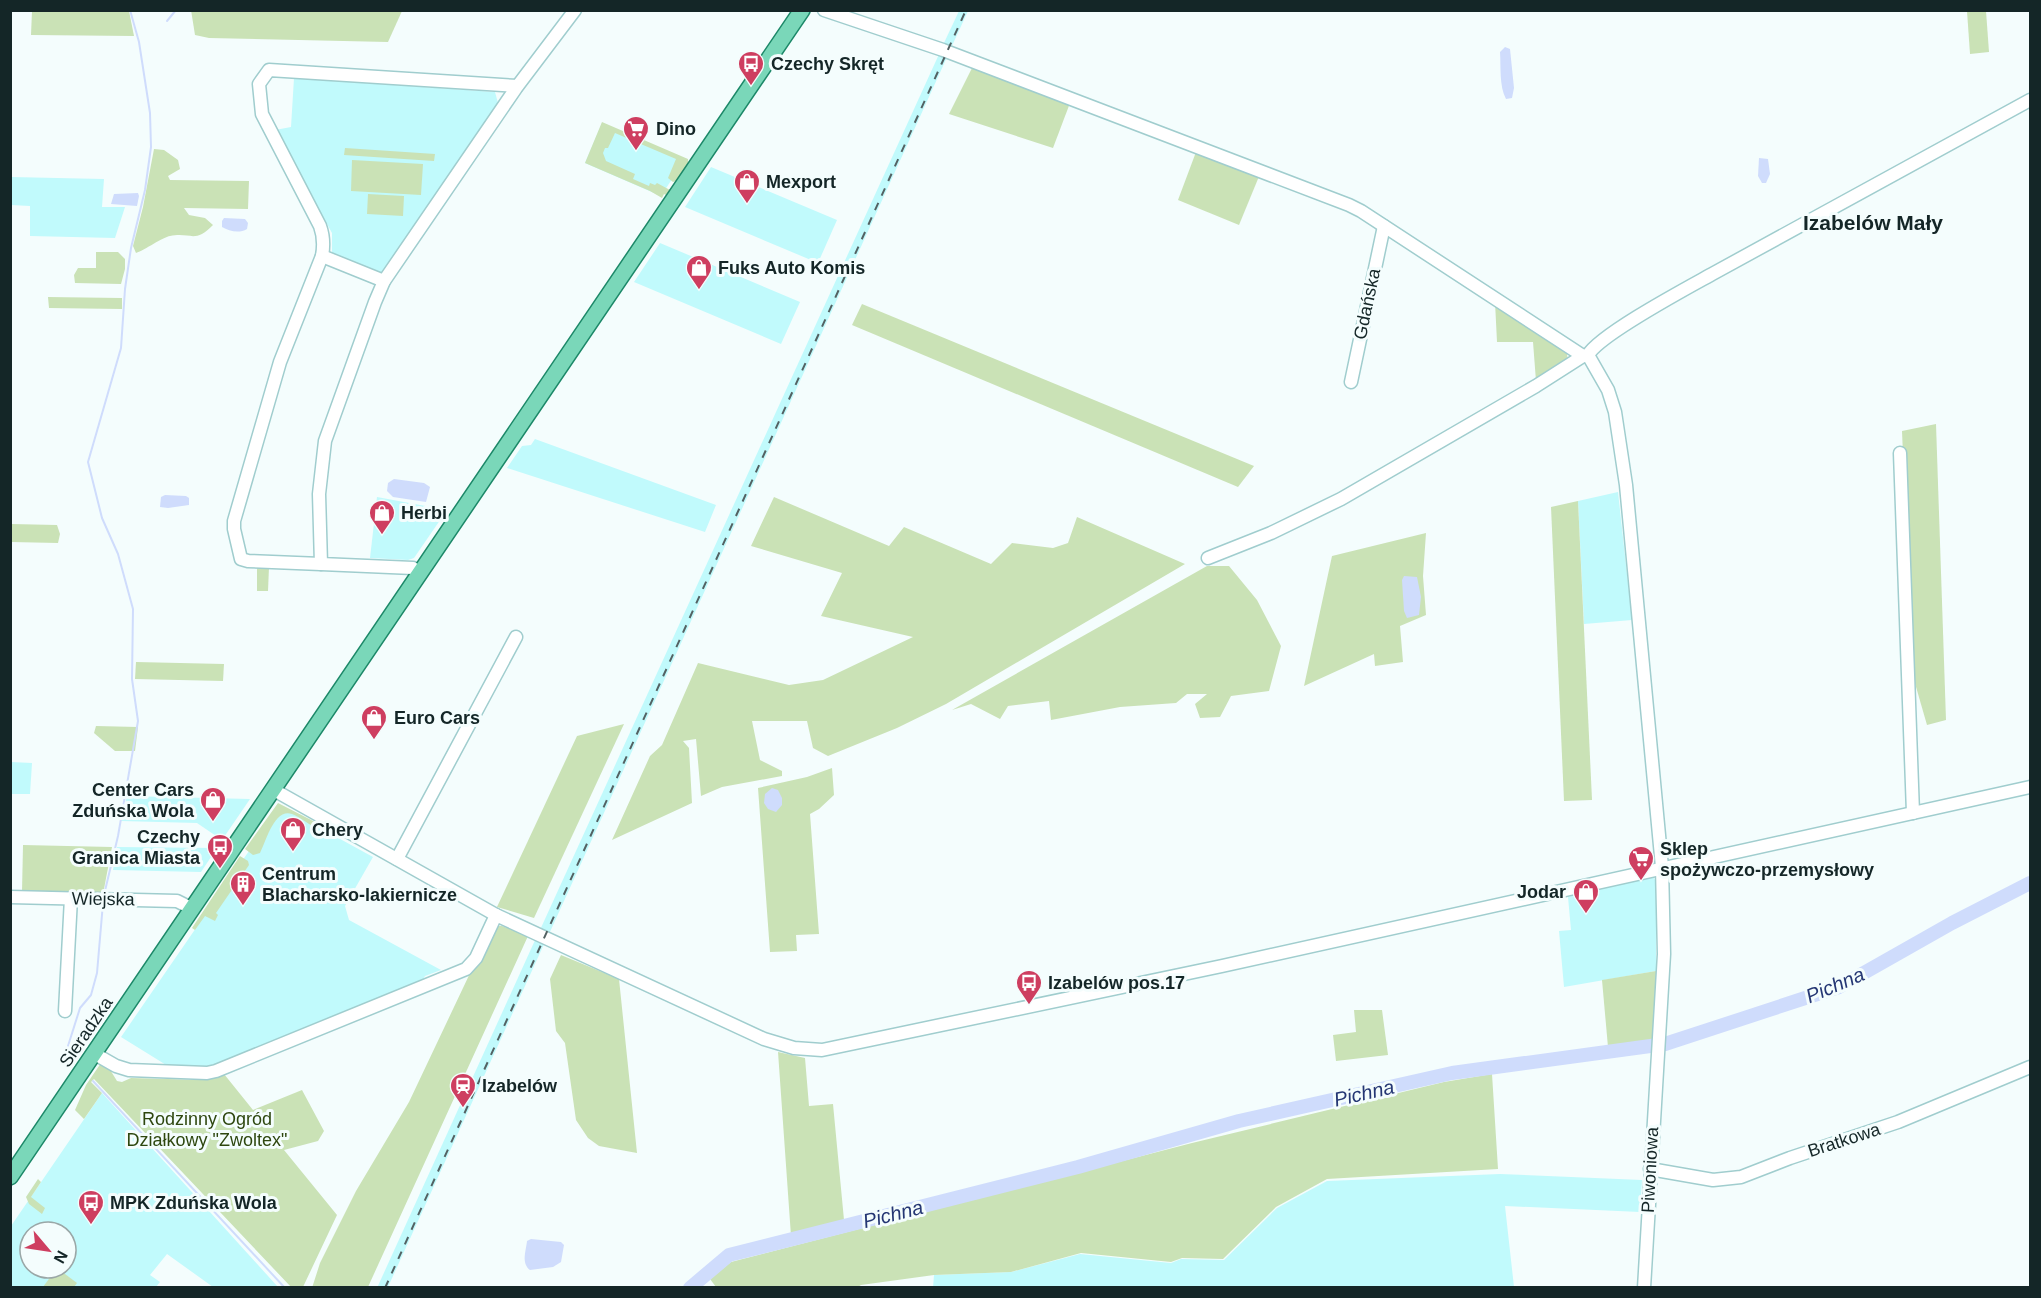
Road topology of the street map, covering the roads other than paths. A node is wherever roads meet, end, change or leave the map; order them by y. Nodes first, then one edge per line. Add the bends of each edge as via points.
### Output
1 (575, 10) edge
2 (802, 10) edge
3 (824, 10) edge
4 (517, 86) junction
5 (2031, 100) edge
6 (1384, 226) junction
7 (322, 256) junction
8 (384, 281) junction
9 (1586, 355) junction
10 (1351, 382) dead end
11 (1900, 453) dead end
12 (1208, 558) dead end
13 (321, 564) junction
14 (421, 573) junction
15 (516, 637) dead end
16 (2031, 788) edge
17 (274, 790) junction
18 (1913, 813) junction
19 (397, 859) junction
20 (1662, 867) junction
21 (10, 897) edge
22 (70, 898) junction
23 (193, 909) junction
24 (496, 915) junction
25 (65, 1011) dead end
26 (95, 1054) junction
27 (2031, 1066) edge
28 (1650, 1169) junction
29 (10, 1177) edge
30 (1644, 1287) edge

1 - 4 street
2 - 14 main road, Sieradzka
3 - 6 street via 943,50 1338,200
4 - 7 street via 269,70 259,84 262,114 320,226 324,238
4 - 8 street
5 - 9 street via 1661,303 1596,344
6 - 9 street
6 - 10 street, Gdańska
7 - 8 street
7 - 13 street via 280,362 234,521 241,560
8 - 13 street via 326,441 319,494
9 - 12 street via 1341,499
9 - 20 street, Piwoniowa via 1608,390 1615,411 1626,486
11 - 18 street
13 - 14 street via 413,568
14 - 17 main road, Sieradzka
15 - 19 street
16 - 18 street
17 - 19 street
17 - 23 main road, Sieradzka
18 - 20 street
19 - 24 street
20 - 24 street via 1222,966 822,1050 794,1048 764,1039
20 - 28 street, Piwoniowa via 1664,954
21 - 22 street, Wiejska
22 - 23 street, Wiejska via 177,901
22 - 25 street
23 - 26 main road, Sieradzka
24 - 26 street via 476,958 466,969 216,1071 131,1070
26 - 29 main road, Sieradzka
27 - 28 street, Bratkowa via 1899,1122 1741,1177 1713,1180
28 - 30 street, Piwoniowa

